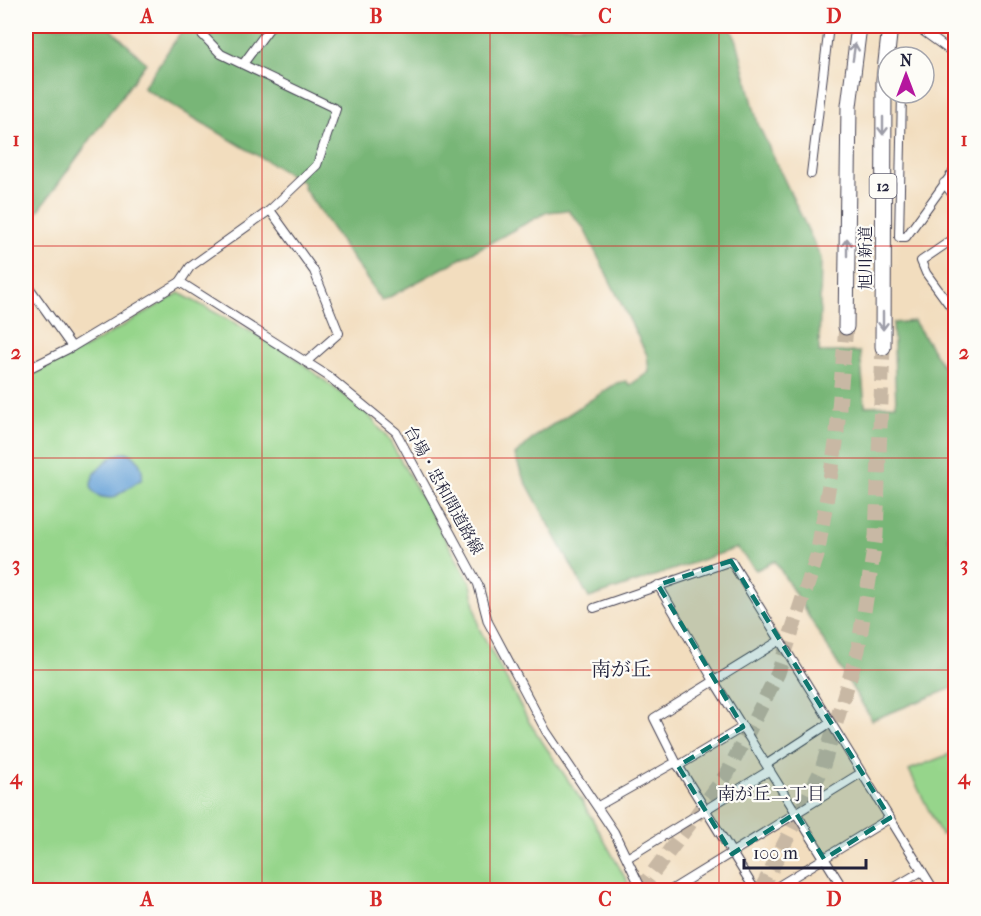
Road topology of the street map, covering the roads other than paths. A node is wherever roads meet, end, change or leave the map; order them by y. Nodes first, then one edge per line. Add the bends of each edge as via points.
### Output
1 (194, 26) edge
2 (271, 26) edge
3 (829, 26) edge
4 (859, 26) edge
5 (916, 26) edge
6 (890, 31) edge
7 (956, 55) edge
8 (243, 64) junction
9 (902, 105) edge
10 (956, 168) edge
11 (811, 174) dead end
12 (944, 183) junction
13 (956, 199) edge
14 (270, 210) junction
15 (956, 237) edge
16 (180, 282) junction
17 (26, 283) edge
18 (956, 314) edge
19 (846, 327) tunnel mouth
20 (72, 347) junction
21 (883, 347) tunnel mouth
22 (306, 362) junction
23 (26, 370) edge
24 (658, 585) junction
25 (594, 608) dead end
26 (779, 641) junction
27 (714, 681) junction
28 (831, 723) junction
29 (743, 727) junction
30 (677, 764) junction
31 (768, 767) junction
32 (861, 773) junction
33 (598, 806) junction
34 (705, 809) junction
35 (796, 813) junction
36 (890, 818) junction
37 (732, 854) junction
38 (627, 858) junction
39 (824, 859) junction
40 (922, 871) junction
41 (642, 891) edge
42 (671, 891) edge
43 (755, 891) edge
44 (772, 891) edge
45 (844, 891) edge
46 (890, 891) edge
47 (934, 891) edge

1 - 8 street via 221,54
2 - 8 street
3 - 11 street
19 -> 4 highway, 旭川新道 / 12 via 849,106
5 - 7 street
6 -> 21 highway, 旭川新道 / 12 via 884,80
8 - 14 street via 336,109 317,165
9 - 12 street via 899,237 906,237
10 - 12 street
12 - 13 street
14 - 16 street via 190,267
14 - 22 street via 314,272 339,333
15 - 18 street via 921,261
16 - 20 street
16 - 22 street, 台場・忠和間道路線
17 - 20 street
20 - 23 street
22 - 33 street, 台場・忠和間道路線 via 396,432 454,534 478,584 488,622 541,721
24 - 25 street
24 - 26 street via 731,561
24 - 27 street
26 - 27 street
26 - 28 street
27 - 29 street
27 - 30 street via 654,717
28 - 31 street
28 - 32 street
29 - 30 street
29 - 31 street
30 - 33 street
30 - 34 street
31 - 34 street
31 - 35 street
32 - 35 street
32 - 36 street
33 - 38 street, 台場・忠和間道路線
34 - 37 street
34 - 38 street
35 - 37 street
35 - 39 street
36 - 39 street
36 - 40 street
37 - 42 street
37 - 43 street
38 - 41 street, 台場・忠和間道路線
39 - 44 street
39 - 45 street
40 - 46 street
40 - 47 street

